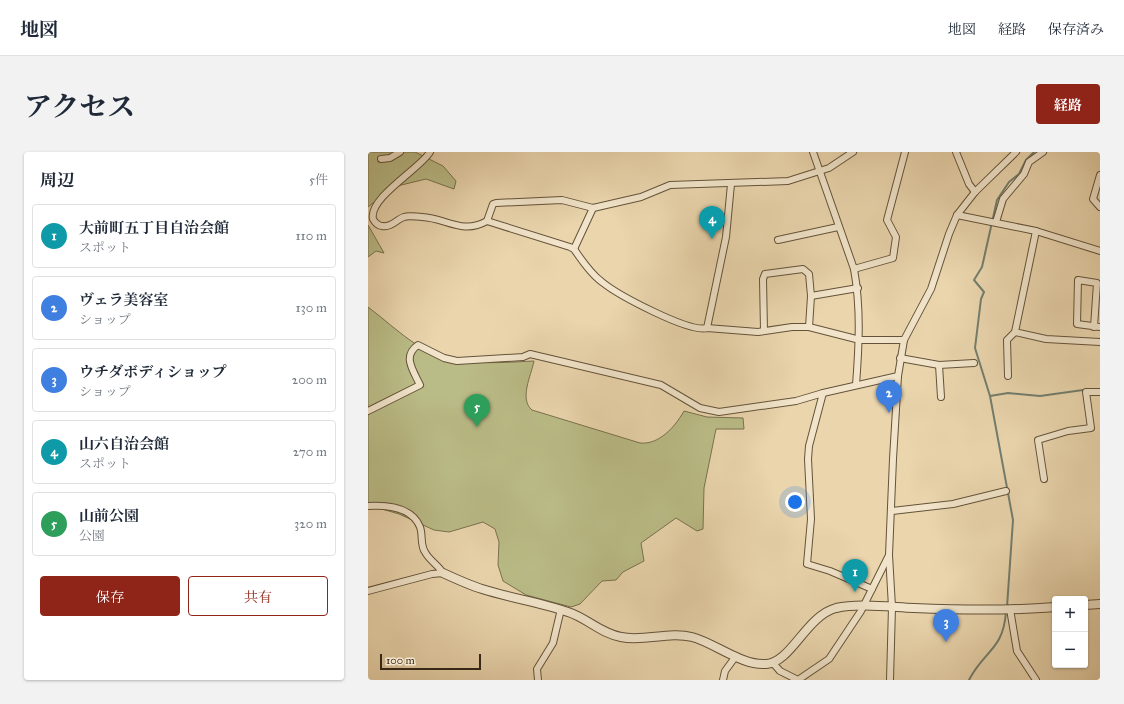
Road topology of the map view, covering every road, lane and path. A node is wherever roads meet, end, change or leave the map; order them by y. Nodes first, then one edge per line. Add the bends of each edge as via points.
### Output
1 (400, 152) edge
2 (430, 152) edge
3 (812, 152) edge
4 (853, 152) edge
5 (905, 152) edge
6 (956, 152) edge
7 (1016, 152) edge
8 (1043, 152) edge
9 (381, 159) dead end
10 (819, 172) junction
11 (1100, 175) edge
12 (731, 184) junction
13 (975, 192) junction
14 (1100, 207) edge
15 (593, 208) junction
16 (957, 214) junction
17 (487, 221) junction
18 (996, 222) junction
19 (838, 227) junction
20 (1036, 231) junction
21 (778, 240) dead end
22 (574, 250) junction
23 (1100, 251) edge
24 (854, 269) junction
25 (858, 288) junction
26 (811, 296) junction
27 (809, 327) junction
28 (1097, 327) edge
29 (707, 328) junction
30 (764, 331) junction
31 (1015, 332) junction
32 (860, 340) junction
33 (904, 340) junction
34 (1100, 342) edge
35 (900, 358) junction
36 (974, 363) dead end
37 (939, 365) junction
38 (898, 376) junction
39 (1008, 376) dead end
40 (856, 385) junction
41 (1100, 392) edge
42 (823, 393) junction
43 (941, 397) dead end
44 (368, 412) edge
45 (1044, 479) dead end
46 (1006, 491) dead end
47 (368, 506) edge
48 (892, 511) junction
49 (889, 556) junction
50 (443, 573) junction
51 (872, 589) junction
52 (368, 591) edge
53 (1100, 604) edge
54 (1088, 605) edge
55 (863, 607) junction
56 (892, 607) junction
57 (1052, 607) edge
58 (561, 609) junction
59 (1010, 609) junction
60 (736, 656) junction
61 (773, 663) junction
62 (538, 680) edge
63 (723, 680) edge
64 (798, 680) edge
65 (890, 680) edge
66 (1036, 680) edge

1 - 9 street via 390,158
2 - 17 street via 376,204 372,215 375,223 386,227 405,216 434,218 450,225 465,226 476,226
3 - 10 street
4 - 10 street
5 - 24 street via 887,220 896,237 893,258
6 - 13 street via 968,184
7 - 13 street
8 - 18 street via 1029,162 1024,174 1003,199
10 - 12 street via 788,181
10 - 19 street
11 - 14 street via 1093,200
12 - 15 street via 670,185 641,197
12 - 29 street via 726,237
13 - 16 street
15 - 17 street via 562,200 496,203 493,204
15 - 22 street
16 - 18 street
16 - 33 street via 931,289
17 - 22 street
18 - 20 street
19 - 21 street
19 - 24 street
20 - 23 street
20 - 31 street
22 - 29 street via 597,278 619,294 670,320 701,330
24 - 25 street
25 - 26 street
25 - 32 street
26 - 27 street
26 - 30 street via 809,274 806,270 765,274
27 - 30 street
27 - 32 street
28 - 28 street via 1077,324 1078,280 1098,283
29 - 30 street
31 - 34 street via 1046,339
31 - 39 street via 1007,340
32 - 33 street
32 - 40 street
33 - 35 street
35 - 37 street
35 - 38 street
36 - 37 street
37 - 43 street
38 - 40 street
38 - 48 street
40 - 42 street
41 - 45 street via 1086,392 1091,428 1068,431 1038,440
42 - 44 street via 796,401 719,412 700,408 661,385 530,354 523,357 457,361 444,358 418,345 410,350 409,355 420,385
42 - 51 street via 809,446 811,519 807,564
46 - 48 street via 952,504
47 - 50 street via 386,505 401,509 413,518 419,526 424,550
48 - 49 street
49 - 51 street
49 - 56 street
50 - 52 street via 425,575
50 - 58 street via 483,589
51 - 55 street
53 - 54 street
55 - 56 street
55 - 61 street via 845,607 827,612 814,620 783,656
55 - 64 street via 829,659
56 - 59 street
56 - 65 street
57 - 59 street
58 - 60 street via 612,635 635,639 691,637
58 - 62 street via 553,643 538,669
59 - 66 street via 1017,651
60 - 61 street via 761,664
60 - 63 street via 725,671
61 - 64 street via 780,671

